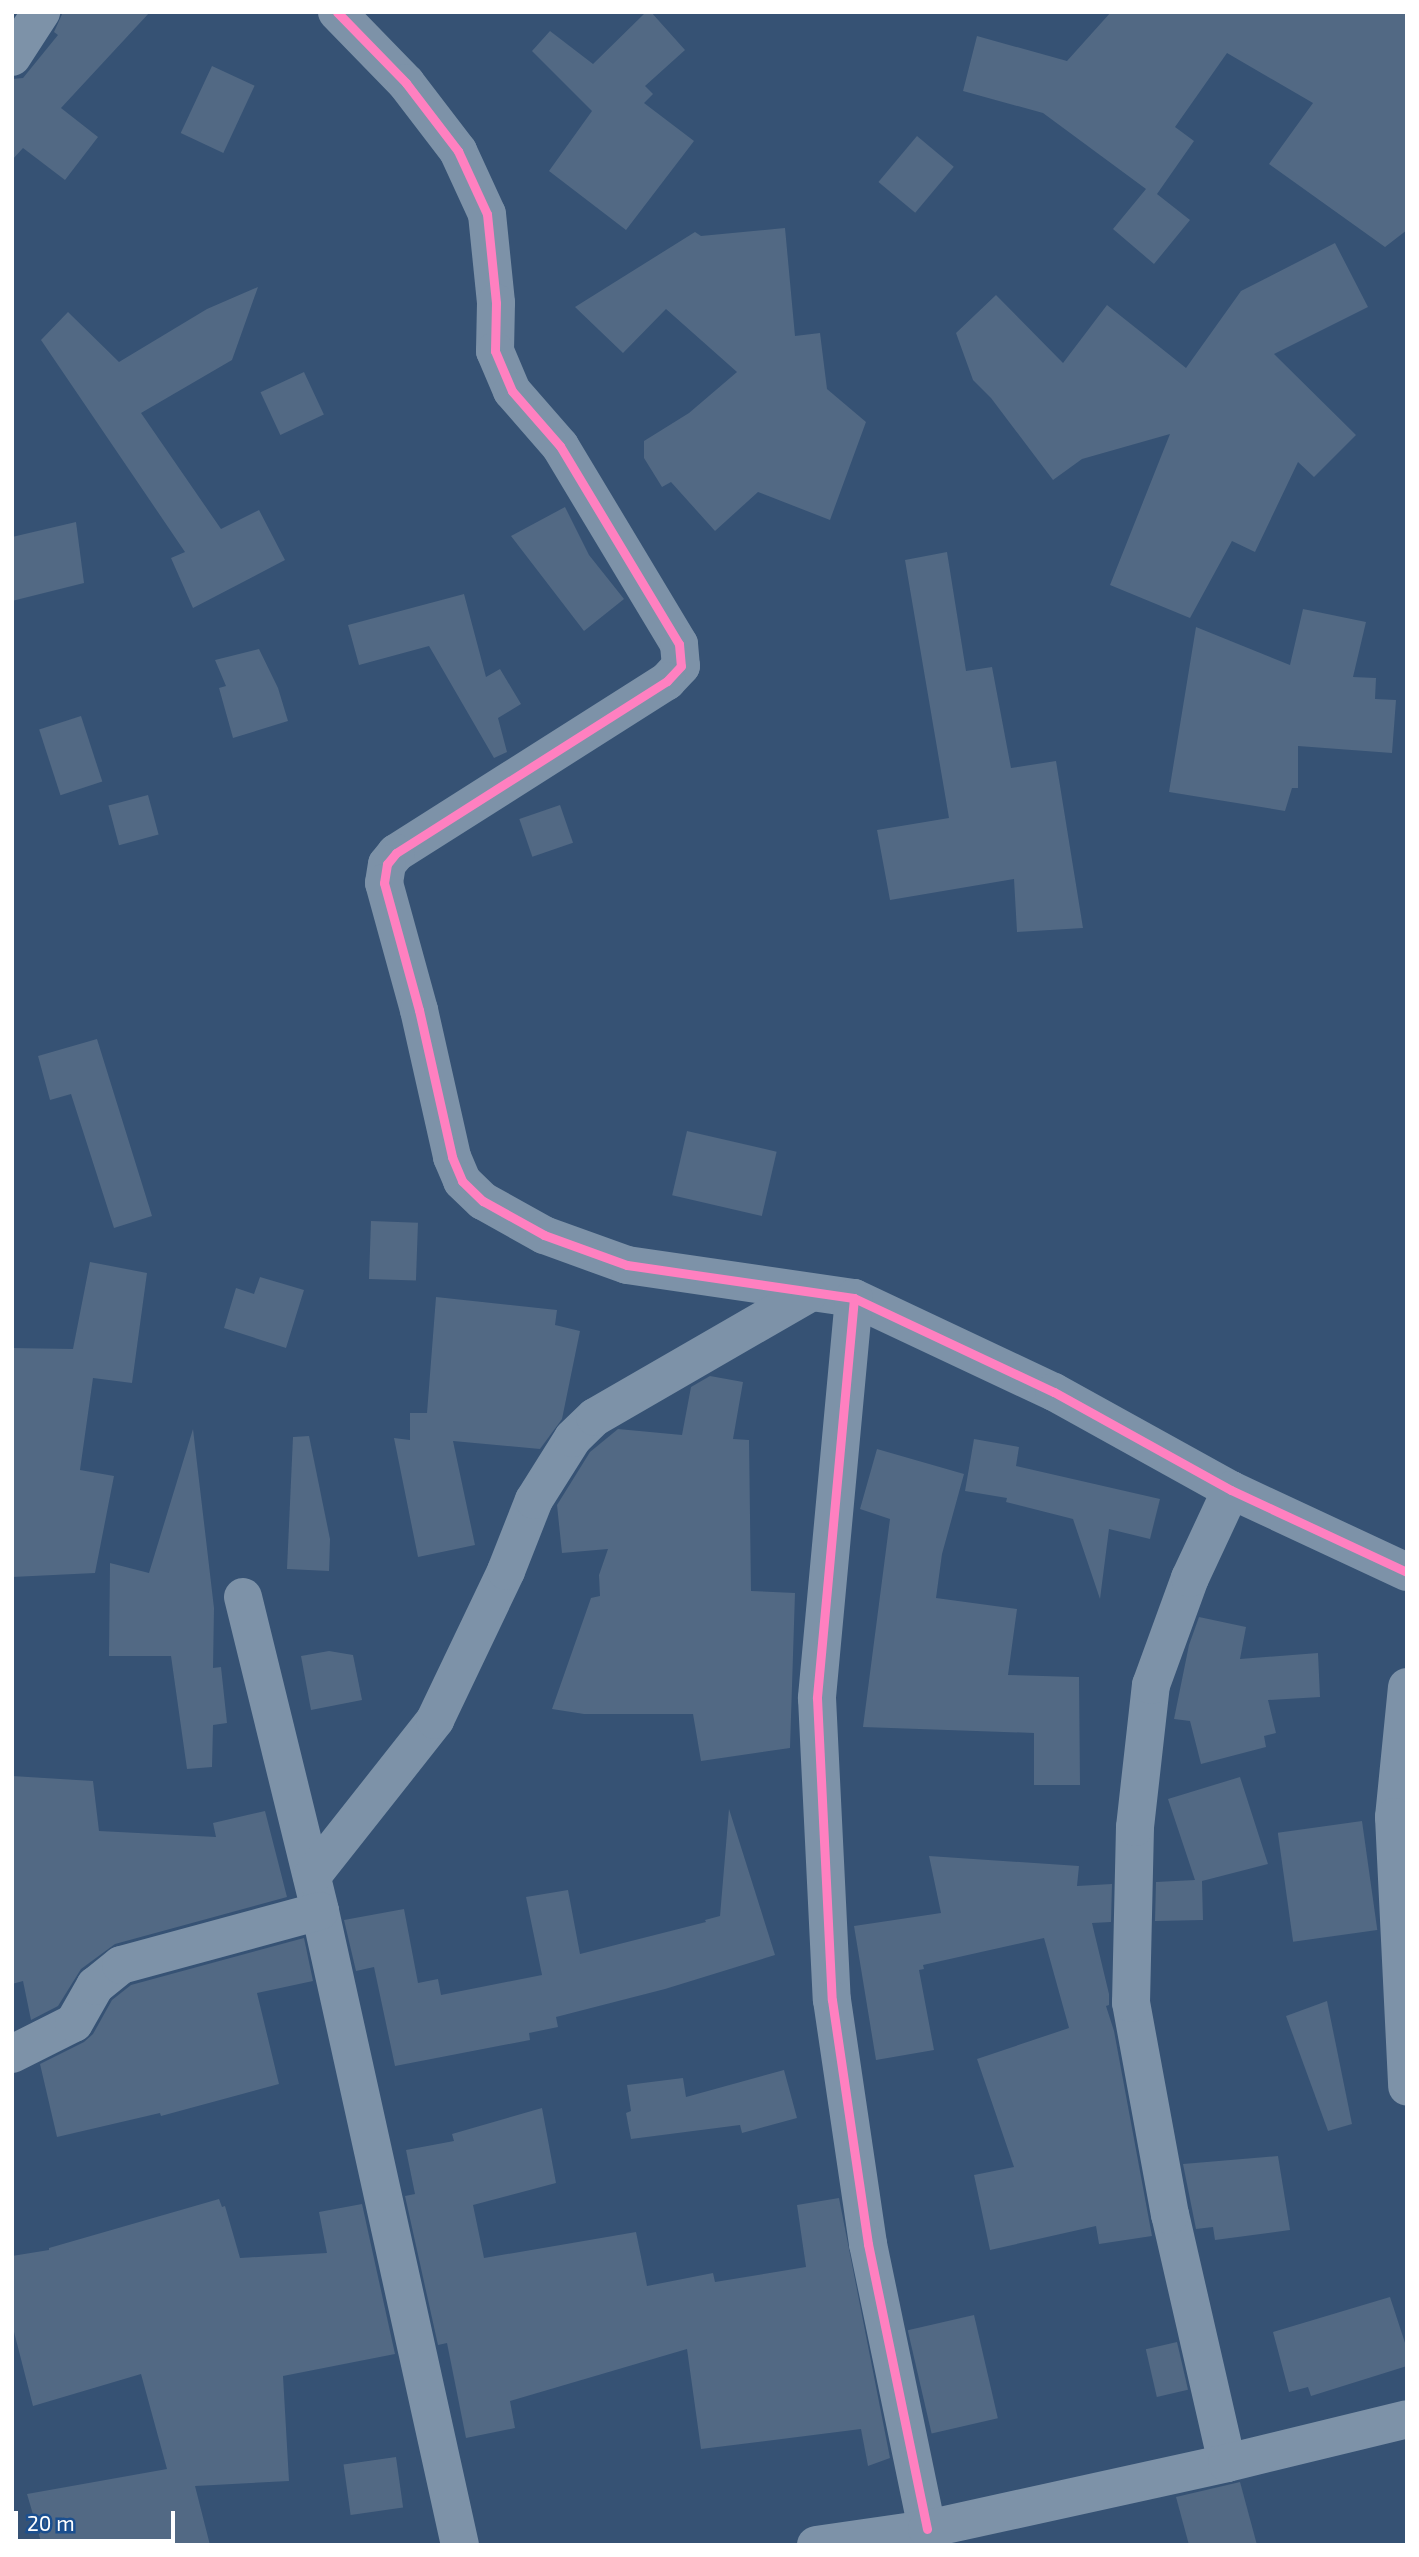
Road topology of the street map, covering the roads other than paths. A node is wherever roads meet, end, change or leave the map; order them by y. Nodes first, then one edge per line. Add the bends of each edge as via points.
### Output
1 (41, 12) edge
2 (337, 12) edge
3 (12, 57) edge
4 (808, 1294) junction
5 (854, 1298) junction
6 (1231, 1490) junction
7 (1407, 1572) edge
8 (243, 1597) dead end
9 (1407, 1687) edge
10 (316, 1894) junction
11 (12, 2054) edge
12 (1407, 2087) edge
13 (1407, 2419) edge
14 (1227, 2463) junction
15 (928, 2529) junction
16 (460, 2545) edge
17 (816, 2545) edge

1 - 3 street
2 - 4 street via 406,83 458,151 487,214 496,303 495,351 512,391 560,446 679,644 681,666 667,681 396,853 387,864 384,883 452,1157 461,1181 483,1201 544,1235 627,1265
4 - 5 street
4 - 10 street via 594,1417 573,1438 534,1500 506,1571 435,1720
5 - 6 street via 1054,1392
5 - 15 street via 817,1698 832,2000 868,2244
6 - 7 street
6 - 14 street via 1190,1578 1150,1685 1135,1827 1131,2003 1170,2215
8 - 10 street
9 - 12 street via 1394,1817
10 - 11 street via 121,1965 95,1986 74,2023
10 - 16 street
13 - 14 street
14 - 15 street
15 - 17 street

